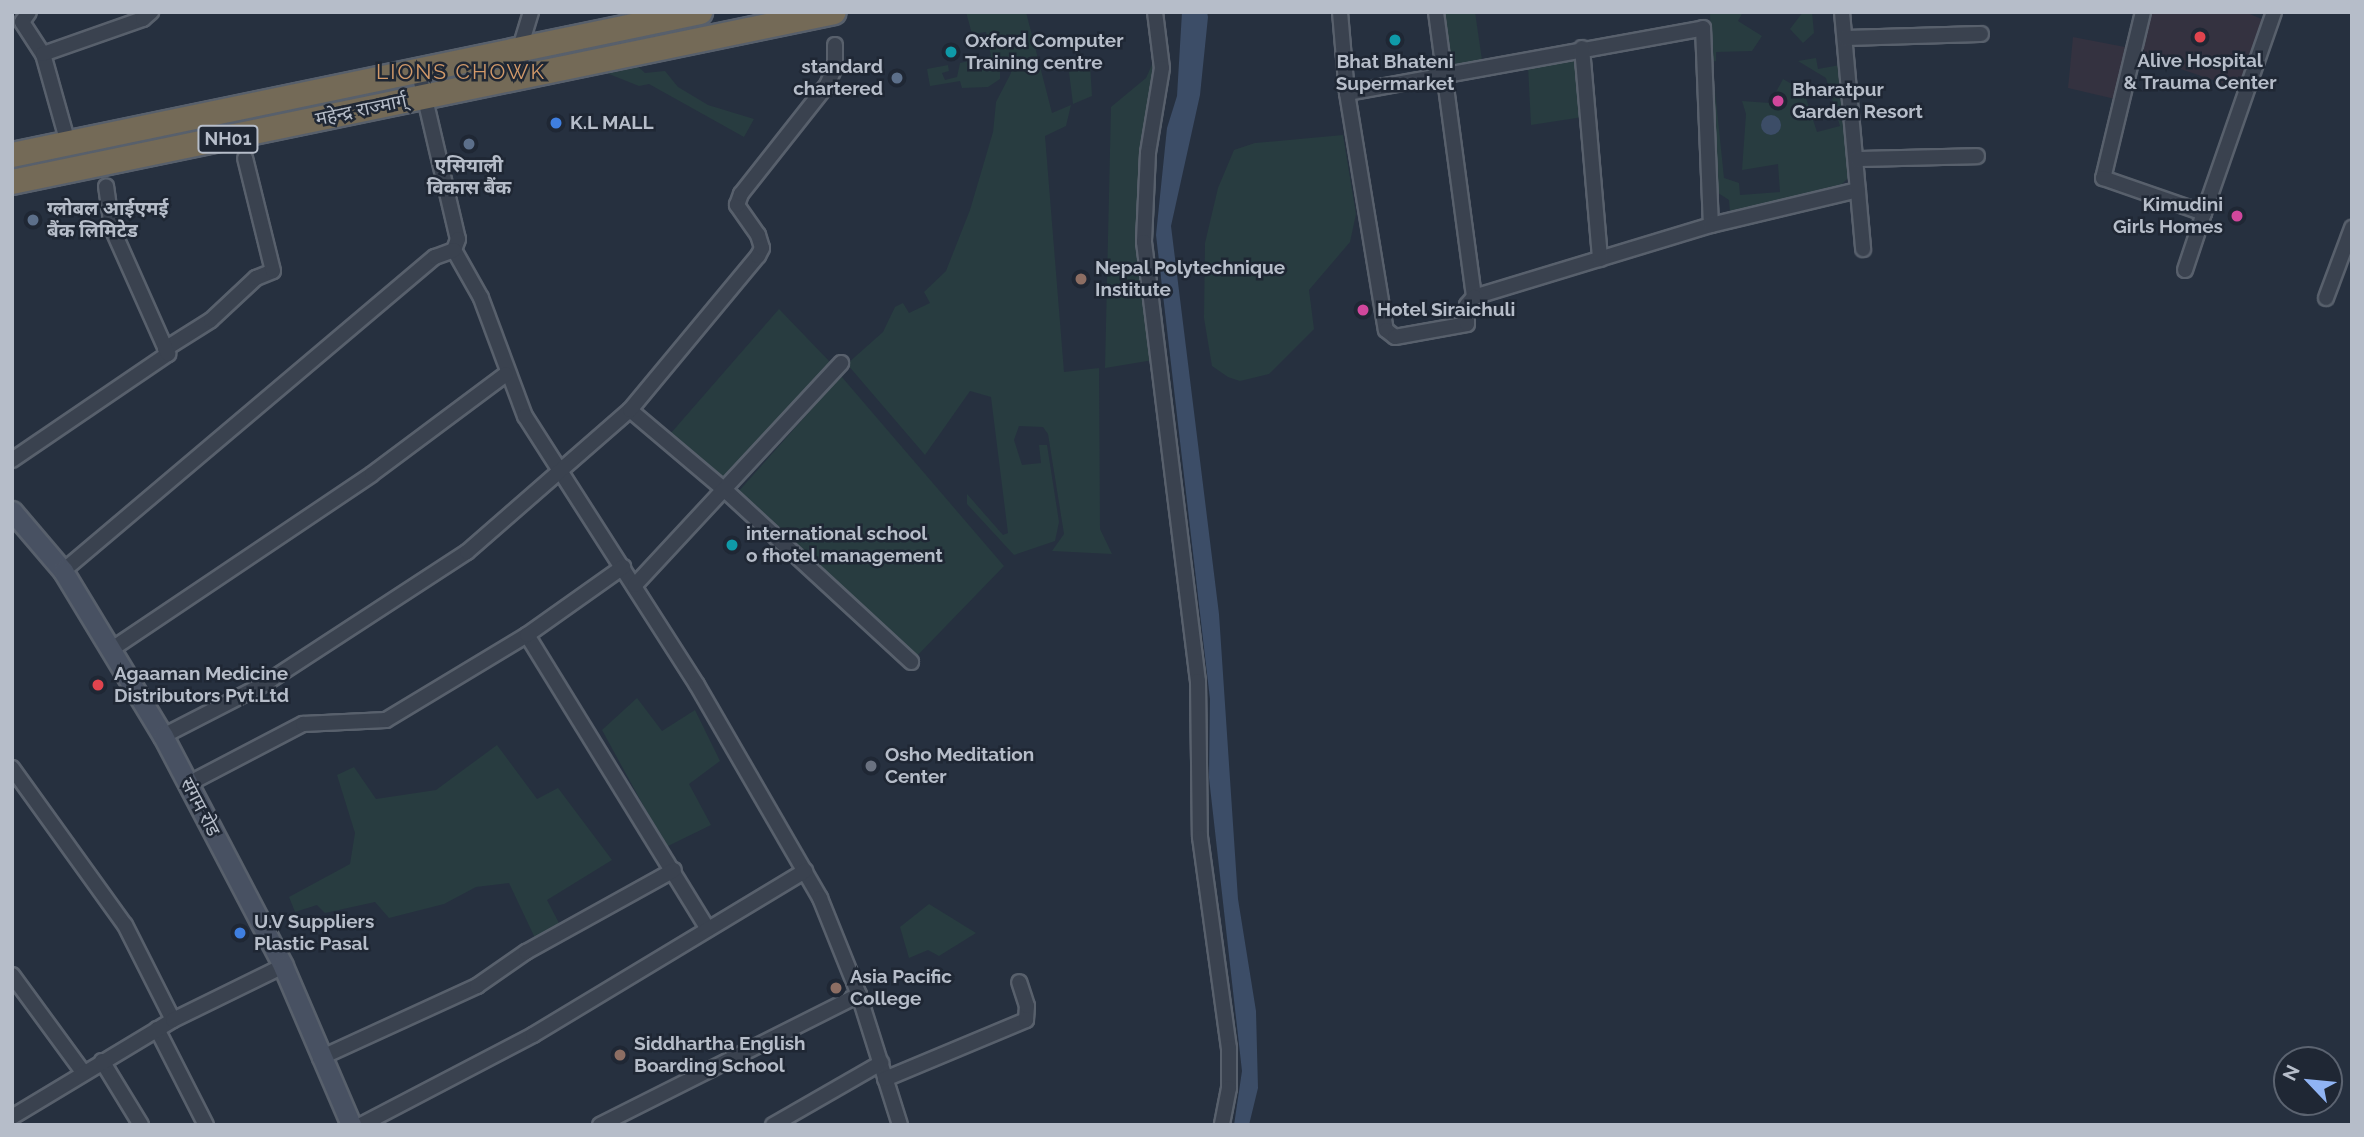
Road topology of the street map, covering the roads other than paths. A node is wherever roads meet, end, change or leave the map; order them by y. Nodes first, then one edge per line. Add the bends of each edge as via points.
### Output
1 (29, 12) edge
2 (151, 12) edge
3 (531, 12) edge
4 (700, 12) edge
5 (834, 12) edge
6 (1155, 12) edge
7 (1340, 12) edge
8 (1436, 12) edge
9 (1842, 12) edge
10 (2143, 12) edge
11 (2274, 12) edge
12 (1981, 34) dead end
13 (1844, 38) junction
14 (835, 45) dead end
15 (520, 48) junction
16 (1582, 48) junction
17 (43, 54) junction
18 (418, 69) junction
19 (523, 76) junction
20 (1444, 76) junction
21 (1348, 93) junction
22 (425, 97) junction
23 (68, 143) junction
24 (12, 155) edge
25 (1977, 156) dead end
26 (245, 158) dead end
27 (1857, 159) junction
28 (12, 183) edge
29 (106, 186) dead end
30 (1858, 190) junction
31 (2204, 214) junction
32 (1712, 225) junction
33 (2352, 228) edge
34 (1863, 249) dead end
35 (454, 250) junction
36 (1600, 260) junction
37 (2185, 270) dead end
38 (1474, 297) junction
39 (2326, 298) dead end
40 (165, 349) junction
41 (841, 363) dead end
42 (506, 374) junction
43 (630, 410) junction
44 (12, 460) edge
45 (560, 475) junction
46 (726, 491) junction
47 (12, 511) edge
48 (624, 567) junction
49 (63, 571) junction
50 (635, 585) junction
51 (527, 635) junction
52 (113, 649) junction
53 (911, 662) dead end
54 (163, 736) junction
55 (12, 768) edge
56 (188, 784) junction
57 (674, 870) junction
58 (805, 871) junction
59 (708, 929) junction
60 (283, 966) junction
61 (12, 975) edge
62 (1019, 982) dead end
63 (859, 995) junction
64 (173, 1020) junction
65 (157, 1030) junction
66 (320, 1058) junction
67 (102, 1061) junction
68 (881, 1063) junction
69 (83, 1072) junction
70 (886, 1079) junction
71 (12, 1117) edge
72 (141, 1125) edge
73 (206, 1125) edge
74 (351, 1125) edge
75 (361, 1125) edge
76 (600, 1125) edge
77 (773, 1125) edge
78 (900, 1125) edge
79 (1222, 1125) edge

1 - 17 street via 22,22
2 - 17 street via 143,19
3 - 15 street
4 - 15 highway, महेन्द्र राज्मार्ग् / NH01
5 - 19 highway, महेन्द्र राज्मार्ग् / NH01
6 - 79 street via 1162,68 1148,153 1144,242 1198,681 1200,837 1229,1048 1229,1088
7 - 21 street
8 - 20 street
9 - 13 street
10 - 31 street via 2103,178
11 - 31 street
12 - 13 street
13 - 27 street
14 - 43 street via 835,67 827,85 741,194 737,205 758,235 762,247 758,256
15 - 18 highway, महेन्द्र राज्मार्ग् / NH01
15 - 19 street
16 - 20 street
16 - 32 street via 1703,28
16 - 36 street
17 - 23 street
18 - 22 street
18 - 23 highway, महेन्द्र राज्मार्ग् / NH01
19 - 22 highway, महेन्द्र राज्मार्ग् / NH01
20 - 21 street
20 - 38 street
21 - 38 street via 1386,330 1395,337 1467,324 1467,305
22 - 28 highway, महेन्द्र राज्मार्ग् / NH01
22 - 35 street via 458,239
23 - 24 highway, महेन्द्र राज्मार्ग् / NH01
25 - 27 street
26 - 40 street via 273,271 256,278 211,320
27 - 30 street
29 - 40 street via 112,228
30 - 32 street
30 - 34 street
31 - 37 street
32 - 36 street
33 - 39 street
35 - 42 street via 481,298
35 - 49 street via 435,257
36 - 38 street
40 - 44 street via 168,354
41 - 46 street
42 - 45 street
42 - 52 street via 361,482
43 - 45 street
43 - 46 street
45 - 48 street
45 - 54 street via 467,552 266,682
46 - 50 street
46 - 53 street
47 - 49 street, संगम रोड
48 - 50 street
48 - 51 street
49 - 52 street, संगम रोड
50 - 58 street
51 - 56 street via 386,720 303,724
51 - 57 street
52 - 54 street, संगम रोड
54 - 56 street, संगम रोड
55 - 64 street via 125,925
56 - 60 street, संगम रोड
57 - 59 street
57 - 66 street via 526,952 467,991
58 - 59 street
58 - 63 street
59 - 75 street via 533,1035
60 - 64 street
60 - 66 street, संगम रोड
61 - 69 street
62 - 70 street via 1027,1006 1026,1020
63 - 68 street
63 - 76 street
64 - 65 street
65 - 67 street
65 - 73 street
66 - 74 street, संगम रोड
67 - 69 street
67 - 72 street
68 - 70 street
68 - 77 street
69 - 71 street
70 - 78 street

